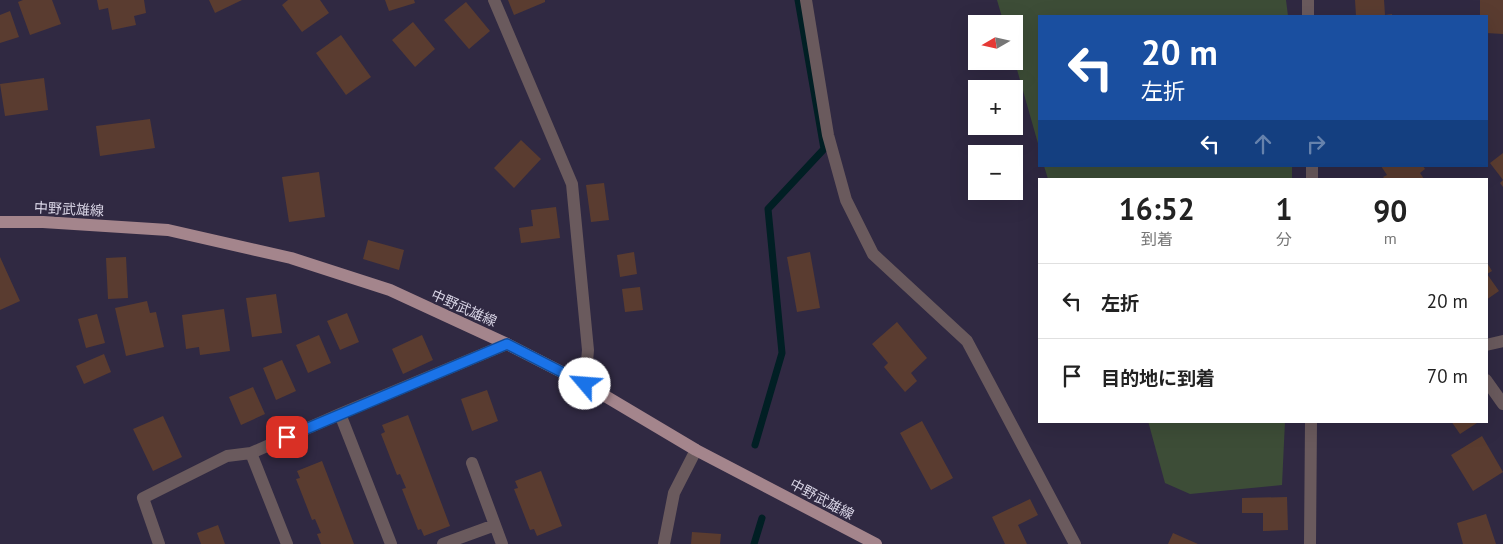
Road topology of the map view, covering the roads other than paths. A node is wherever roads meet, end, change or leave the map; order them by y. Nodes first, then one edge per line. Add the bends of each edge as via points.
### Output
1 (494, 0) edge
2 (806, 0) edge
3 (1308, 0) edge
4 (1308, 15) edge
5 (0, 222) edge
6 (1503, 341) edge
7 (507, 344) junction
8 (1488, 345) edge
9 (1488, 383) edge
10 (585, 384) junction
11 (1503, 404) edge
12 (340, 414) junction
13 (1311, 423) edge
14 (696, 450) junction
15 (251, 453) junction
16 (472, 463) dead end
17 (495, 525) junction
18 (159, 544) edge
19 (287, 544) edge
20 (391, 544) edge
21 (443, 544) edge
22 (502, 544) edge
23 (664, 544) edge
24 (876, 544) edge
25 (1075, 544) edge
26 (1310, 544) edge

1 - 10 street via 572,184 588,350
2 - 25 street via 828,135 846,200 873,254 967,341
3 - 4 street
5 - 7 main road, 中野武雄線 via 168,230 291,258 390,290
6 - 8 street
7 - 10 main road, 中野武雄線
7 - 12 street
9 - 11 street
10 - 14 main road, 中野武雄線
12 - 15 street
12 - 20 street
13 - 26 street
14 - 23 street via 674,493
14 - 24 main road, 中野武雄線
15 - 18 street via 227,456 143,498
15 - 19 street
16 - 17 street
17 - 21 street
17 - 22 street

